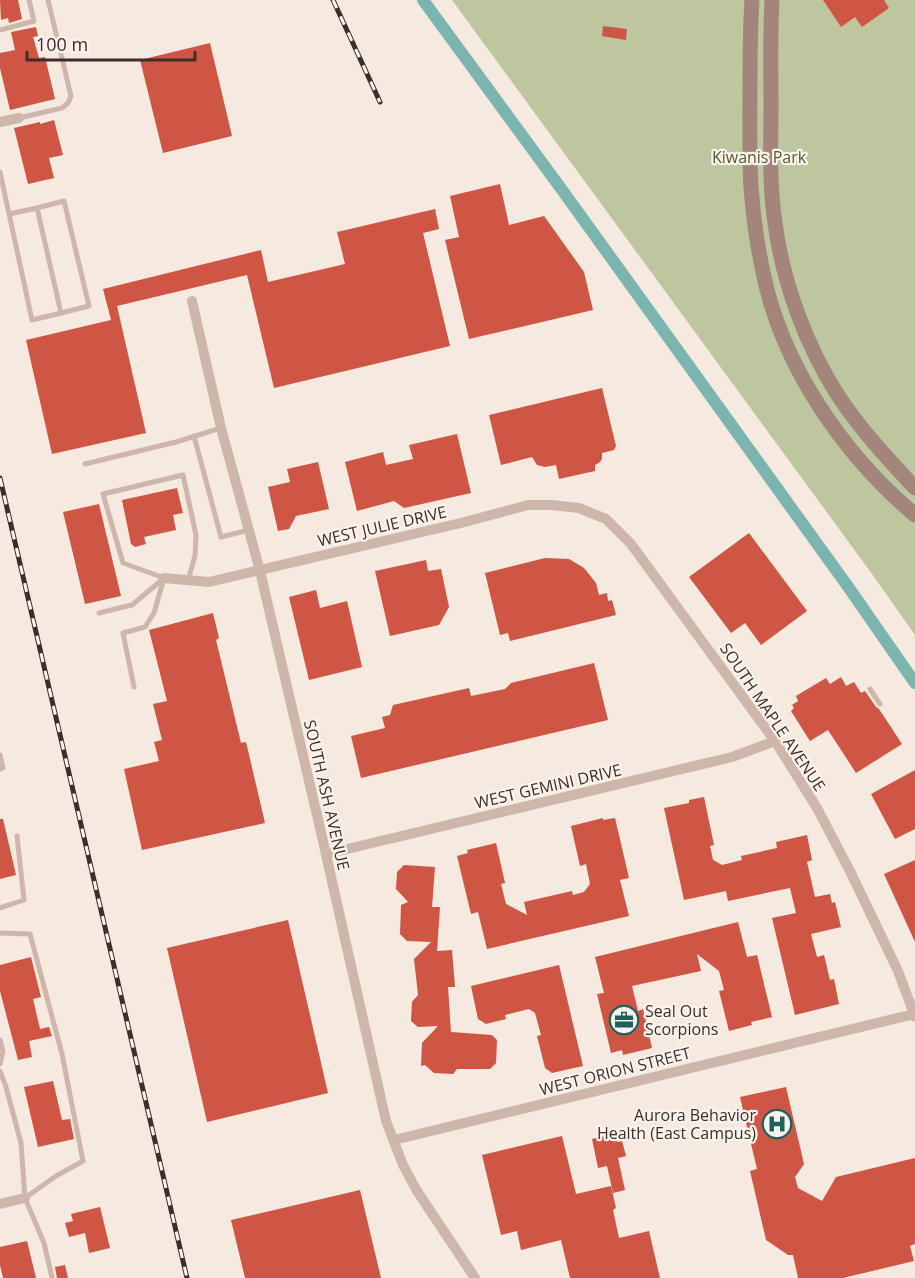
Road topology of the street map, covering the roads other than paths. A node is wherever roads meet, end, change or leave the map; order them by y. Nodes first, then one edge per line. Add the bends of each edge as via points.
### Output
1 (29, 0) edge
2 (48, 0) edge
3 (752, 0) edge
4 (772, 0) edge
5 (0, 30) edge
6 (19, 118) joint
7 (0, 122) edge
8 (0, 172) edge
9 (37, 208) junction
10 (9, 214) junction
11 (192, 301) dead end
12 (61, 313) junction
13 (221, 428) junction
14 (194, 436) junction
15 (85, 464) dead end
16 (915, 488) edge
17 (915, 515) edge
18 (606, 519) joint
19 (249, 530) junction
20 (260, 571) junction
21 (164, 578) junction
22 (189, 580) junction
23 (99, 613) dead end
24 (134, 687) dead end
25 (870, 690) dead end
26 (880, 704) dead end
27 (775, 741) junction
28 (0, 754) edge
29 (0, 769) edge
30 (17, 836) dead end
31 (326, 854) junction
32 (0, 908) edge
33 (0, 933) edge
34 (914, 1016) edge
35 (0, 1040) edge
36 (0, 1064) edge
37 (0, 1071) edge
38 (394, 1140) junction
39 (25, 1198) junction
40 (0, 1204) edge
41 (52, 1278) edge
42 (474, 1278) edge

1 - 5 lane via 34,21
2 - 6 lane via 71,96 62,108
3 - 17 street via 751,186 754,223 772,306 802,375 835,429 859,460
4 - 16 street via 772,202 784,269 797,313 830,383 871,440
6 - 7 street
8 - 10 lane
9 - 10 lane
9 - 12 lane
9 - 12 lane via 64,201 88,306
10 - 12 lane via 32,320
11 - 13 street, SOUTH ASH AVENUE
13 - 14 lane
13 - 19 street, SOUTH ASH AVENUE
14 - 15 lane
14 - 19 lane via 221,537
18 - 20 street, WEST JULIE DRIVE via 579,508 528,505
18 - 27 street, SOUTH MAPLE AVENUE via 631,544
19 - 20 street, SOUTH ASH AVENUE
20 - 22 street, WEST JULIE DRIVE via 209,582
20 - 31 street, SOUTH ASH AVENUE
21 - 22 street, WEST JULIE DRIVE
21 - 22 lane via 123,563 103,494 183,476 196,535
21 - 23 lane via 132,605
21 - 24 lane via 154,613 145,627 123,633
25 - 26 lane
27 - 31 street, WEST GEMINI DRIVE via 732,757
27 - 34 street, SOUTH MAPLE AVENUE via 851,873 898,971
28 - 29 lane
30 - 32 lane via 24,900
31 - 38 street, SOUTH ASH AVENUE via 386,1121
33 - 39 lane via 30,934 62,1054 83,1161
34 - 38 street, WEST ORION STREET
35 - 36 lane
37 - 39 lane via 21,1143
38 - 42 street, SOUTH ASH AVENUE via 417,1191
39 - 40 street
39 - 41 lane via 44,1243

